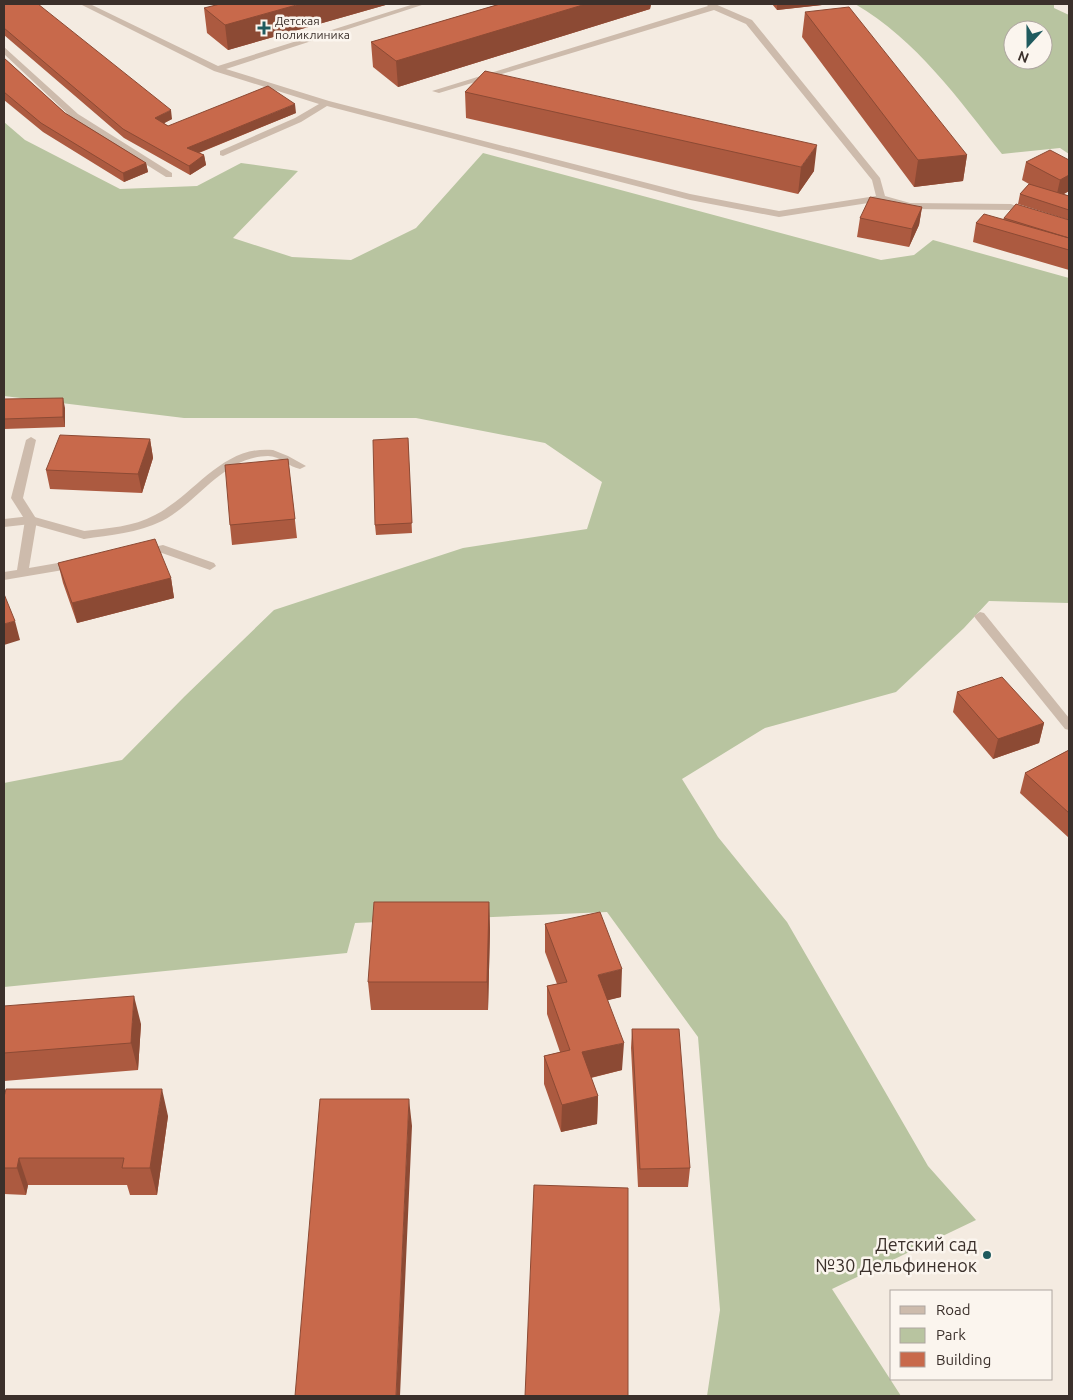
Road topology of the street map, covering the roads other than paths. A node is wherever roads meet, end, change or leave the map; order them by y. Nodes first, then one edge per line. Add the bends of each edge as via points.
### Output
1 (84, 4) edge
2 (421, 4) edge
3 (712, 6) edge
4 (4, 50) edge
5 (216, 69) junction
6 (436, 91) dead end
7 (326, 103) junction
8 (223, 153) dead end
9 (169, 175) dead end
10 (880, 198) junction
11 (1036, 215) edge
12 (31, 440) dead end
13 (300, 466) dead end
14 (31, 520) junction
15 (4, 523) edge
16 (135, 554) edge
17 (88, 562) edge
18 (210, 566) dead end
19 (23, 572) junction
20 (4, 576) edge
21 (980, 616) dead end
22 (1069, 726) edge

1 - 5 street
2 - 5 street
3 - 6 street
3 - 10 street via 749,22 877,180
4 - 9 street via 75,116
5 - 7 street
7 - 8 street via 298,120
7 - 10 street via 690,197 779,214
10 - 11 street via 910,206 1011,207
12 - 14 street via 17,498
13 - 14 street via 270,452 240,457 165,515 137,526 84,535
14 - 15 street
14 - 19 street
16 - 18 street via 163,549
17 - 19 street
19 - 20 street
21 - 22 street

